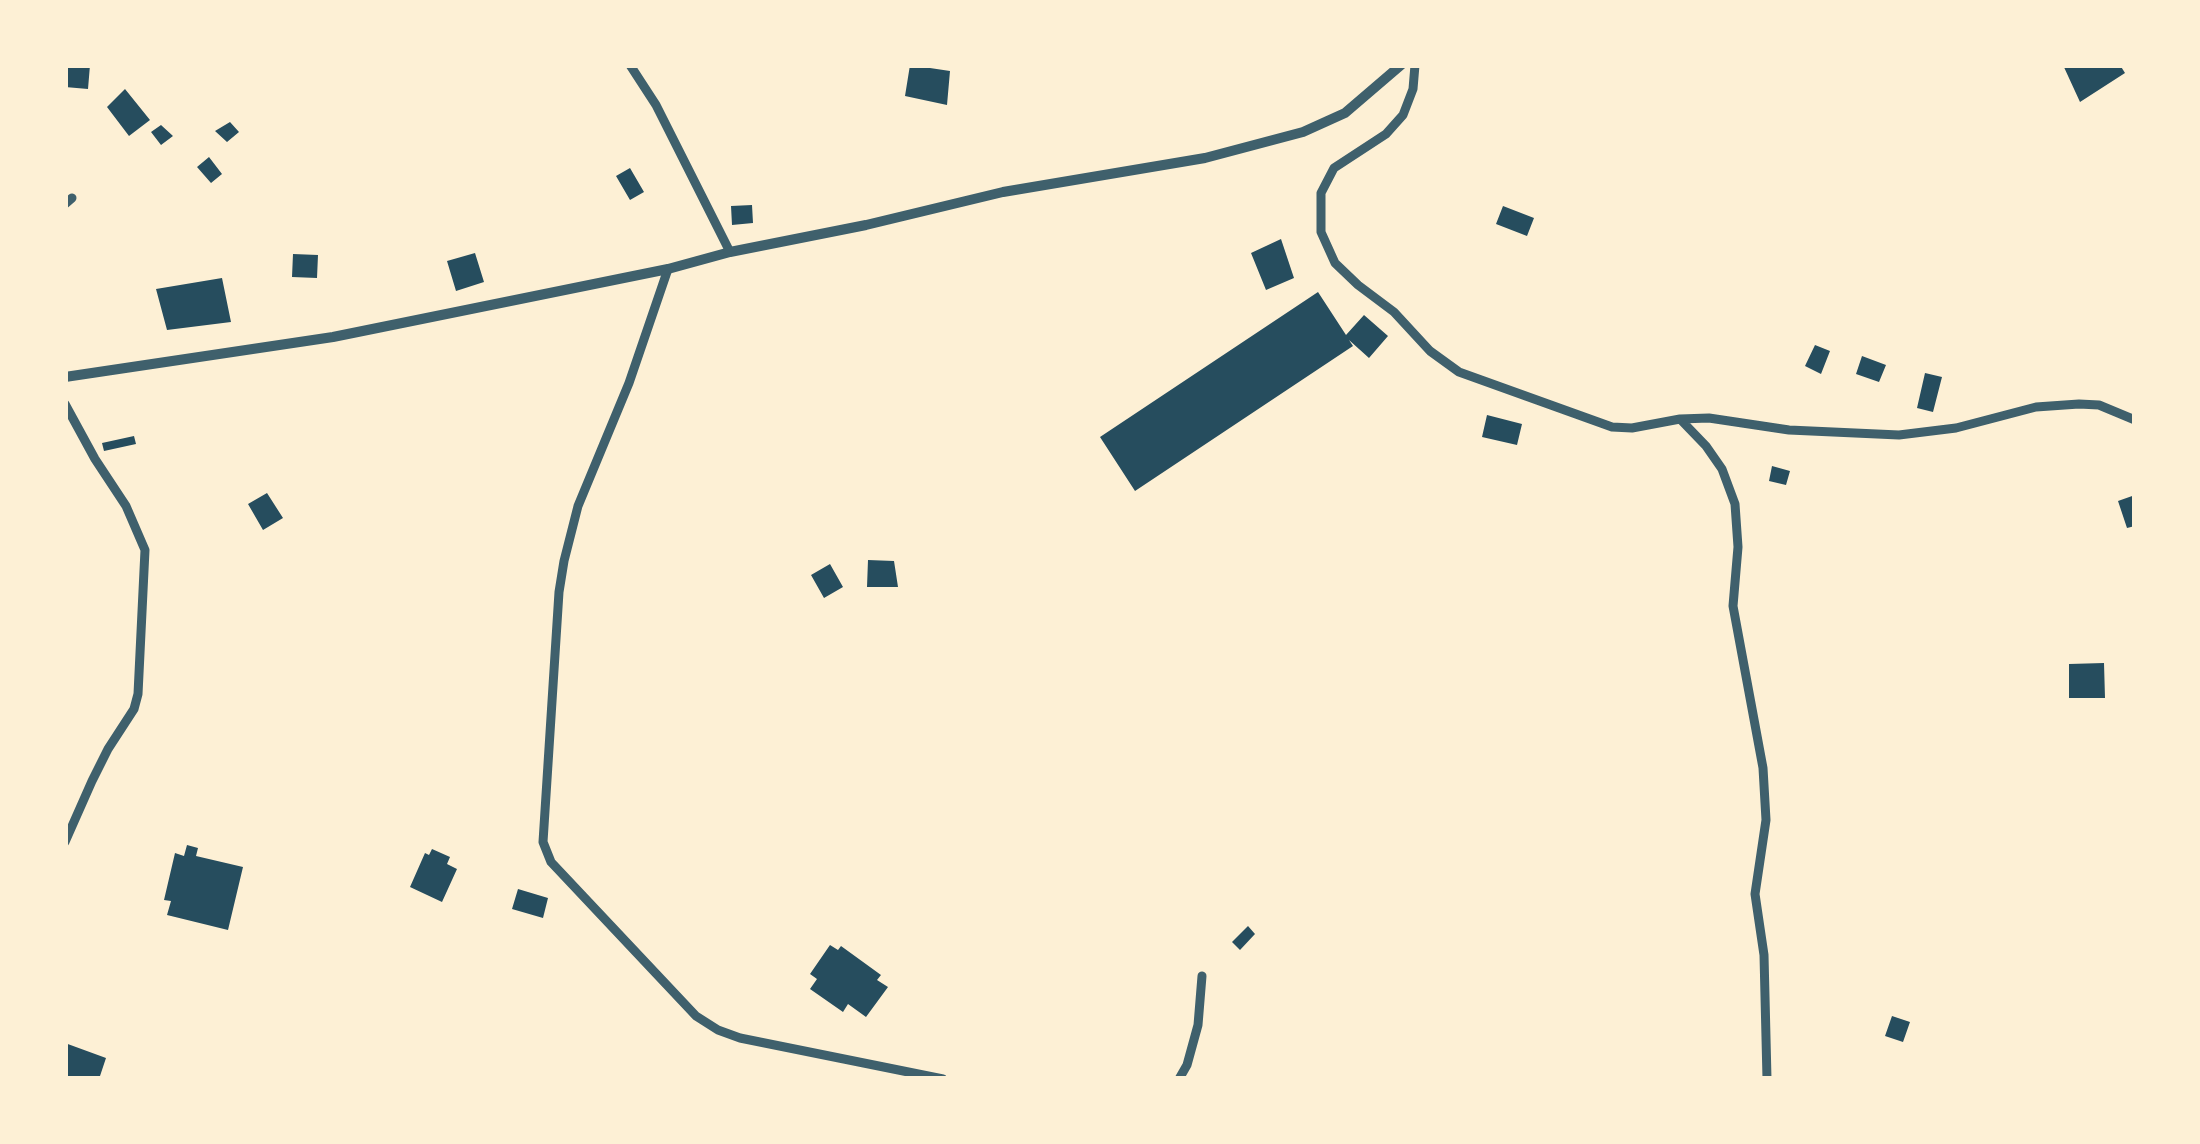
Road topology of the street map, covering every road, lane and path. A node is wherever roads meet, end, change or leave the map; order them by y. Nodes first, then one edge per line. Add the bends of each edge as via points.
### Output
1 (630, 65) edge
2 (1401, 65) edge
3 (1415, 65) edge
4 (730, 252) junction
5 (668, 269) junction
6 (65, 377) edge
7 (65, 404) edge
8 (1680, 419) junction
9 (2135, 420) edge
10 (65, 842) edge
11 (1202, 976) dead end
12 (943, 1079) edge
13 (1179, 1079) edge
14 (1766, 1079) edge

1 - 4 street
2 - 4 street via 1345,113 1303,132 1205,158 1003,192
3 - 8 street via 1404,115 1334,168 1321,193 1321,232 1335,263 1459,372 1612,427
4 - 5 street
5 - 6 street via 333,337
5 - 12 street via 578,506 564,561 543,842 551,862 696,1016 718,1030
7 - 10 street via 145,550 134,709
8 - 9 street via 1928,433 2036,407 2079,404
8 - 14 street via 1722,469 1735,504 1733,606 1766,820 1755,894 1764,954
11 - 13 street via 1198,1025

